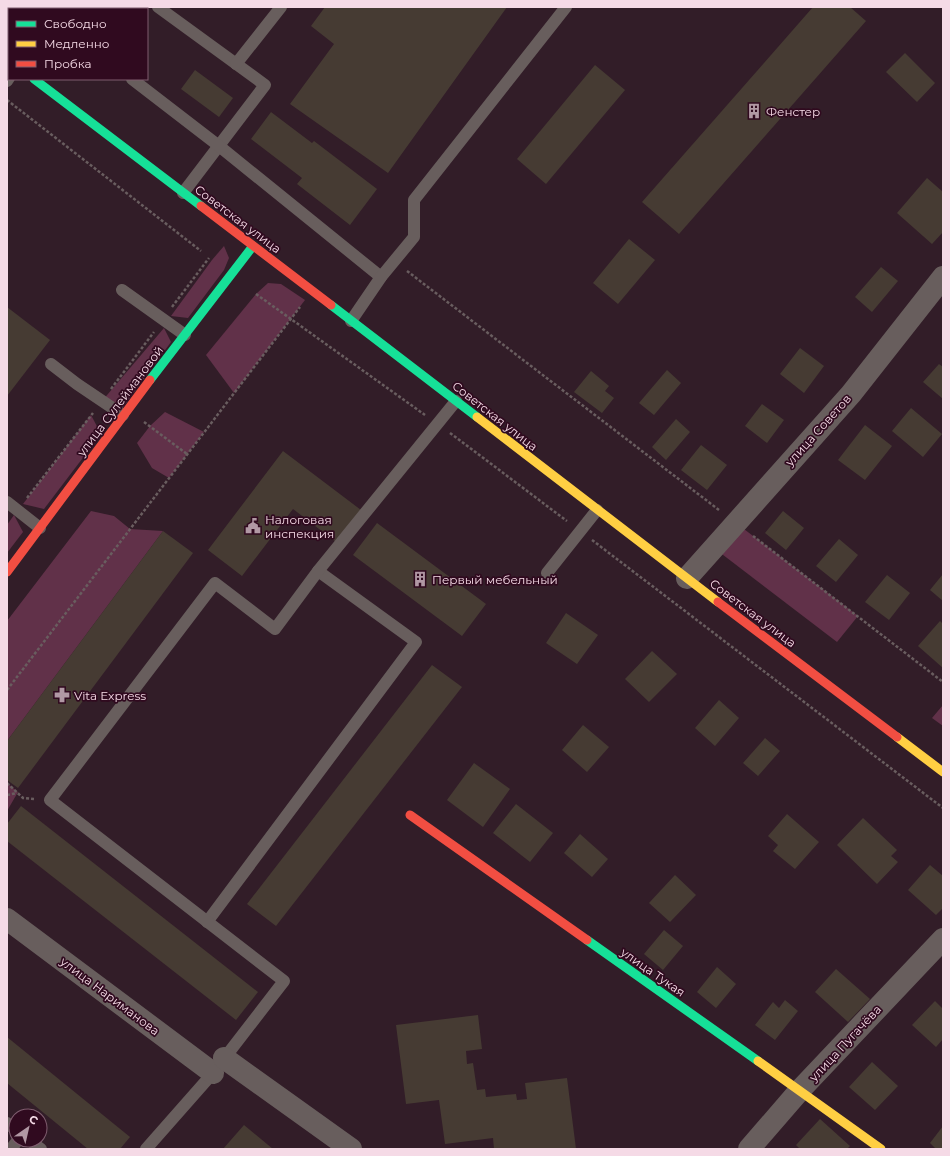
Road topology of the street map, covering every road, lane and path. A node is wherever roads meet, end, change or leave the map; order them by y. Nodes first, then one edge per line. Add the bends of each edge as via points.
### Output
1 (158, 7) edge
2 (281, 7) edge
3 (566, 7) edge
4 (236, 64) junction
5 (35, 80) edge
6 (133, 80) edge
7 (7, 100) edge
8 (219, 146) junction
9 (183, 193) junction
10 (253, 246) junction
11 (201, 251) dead end
12 (394, 261) junction
13 (381, 276) junction
14 (943, 277) edge
15 (122, 290) dead end
16 (256, 294) dead end
17 (290, 319) junction
18 (351, 321) junction
19 (185, 335) junction
20 (51, 364) dead end
21 (456, 401) junction
22 (126, 412) junction
23 (437, 424) junction
24 (187, 454) junction
25 (7, 502) edge
26 (597, 510) junction
27 (736, 523) junction
28 (40, 528) junction
29 (580, 531) junction
30 (318, 571) junction
31 (7, 572) edge
32 (547, 573) dead end
33 (687, 578) junction
34 (943, 682) edge
35 (7, 690) edge
36 (943, 772) edge
37 (7, 783) edge
38 (18, 792) junction
39 (7, 795) edge
40 (50, 800) junction
41 (943, 808) edge
42 (410, 815) dead end
43 (7, 919) edge
44 (207, 922) junction
45 (943, 939) edge
46 (218, 1065) junction
47 (800, 1090) junction
48 (146, 1149) edge
49 (351, 1149) edge
50 (748, 1149) edge
51 (881, 1149) edge

1 - 4 lane
2 - 4 lane
3 - 12 lane via 414,200 414,237
4 - 8 lane via 265,86
5 - 9 main road, Советская улица
6 - 8 lane
7 - 11 path
8 - 9 lane
8 - 13 lane
9 - 10 main road, Советская улица
10 - 18 main road, Советская улица
10 - 19 main road, улица Сулеймановой
12 - 13 lane
12 - 27 path
13 - 18 lane
14 - 27 street, улица Советов via 851,394
15 - 19 lane
16 - 17 path
17 - 23 path
17 - 24 path
18 - 21 main road, Советская улица
19 - 22 main road, улица Сулеймановой
20 - 22 lane via 76,384
21 - 23 lane
21 - 26 main road, Советская улица
22 - 24 path
22 - 28 main road, улица Сулеймановой
23 - 29 path
23 - 30 lane
24 - 35 path
25 - 28 lane
26 - 29 lane
26 - 33 main road, Советская улица
27 - 33 street, улица Советов
27 - 34 path
28 - 31 main road, улица Сулеймановой
29 - 32 lane
29 - 41 path
30 - 40 lane via 275,629 215,583
30 - 44 lane via 416,642
33 - 36 main road, Советская улица
37 - 38 path
38 - 39 path
38 - 40 path via 23,798
40 - 44 lane
42 - 47 main road, улица Тукая
43 - 46 street, улица Нариманова
44 - 46 lane via 284,981
45 - 47 street, улица Пугачёва
46 - 48 lane
46 - 49 street, улица Нариманова
47 - 50 street, улица Пугачёва
47 - 51 main road, улица Тукая

